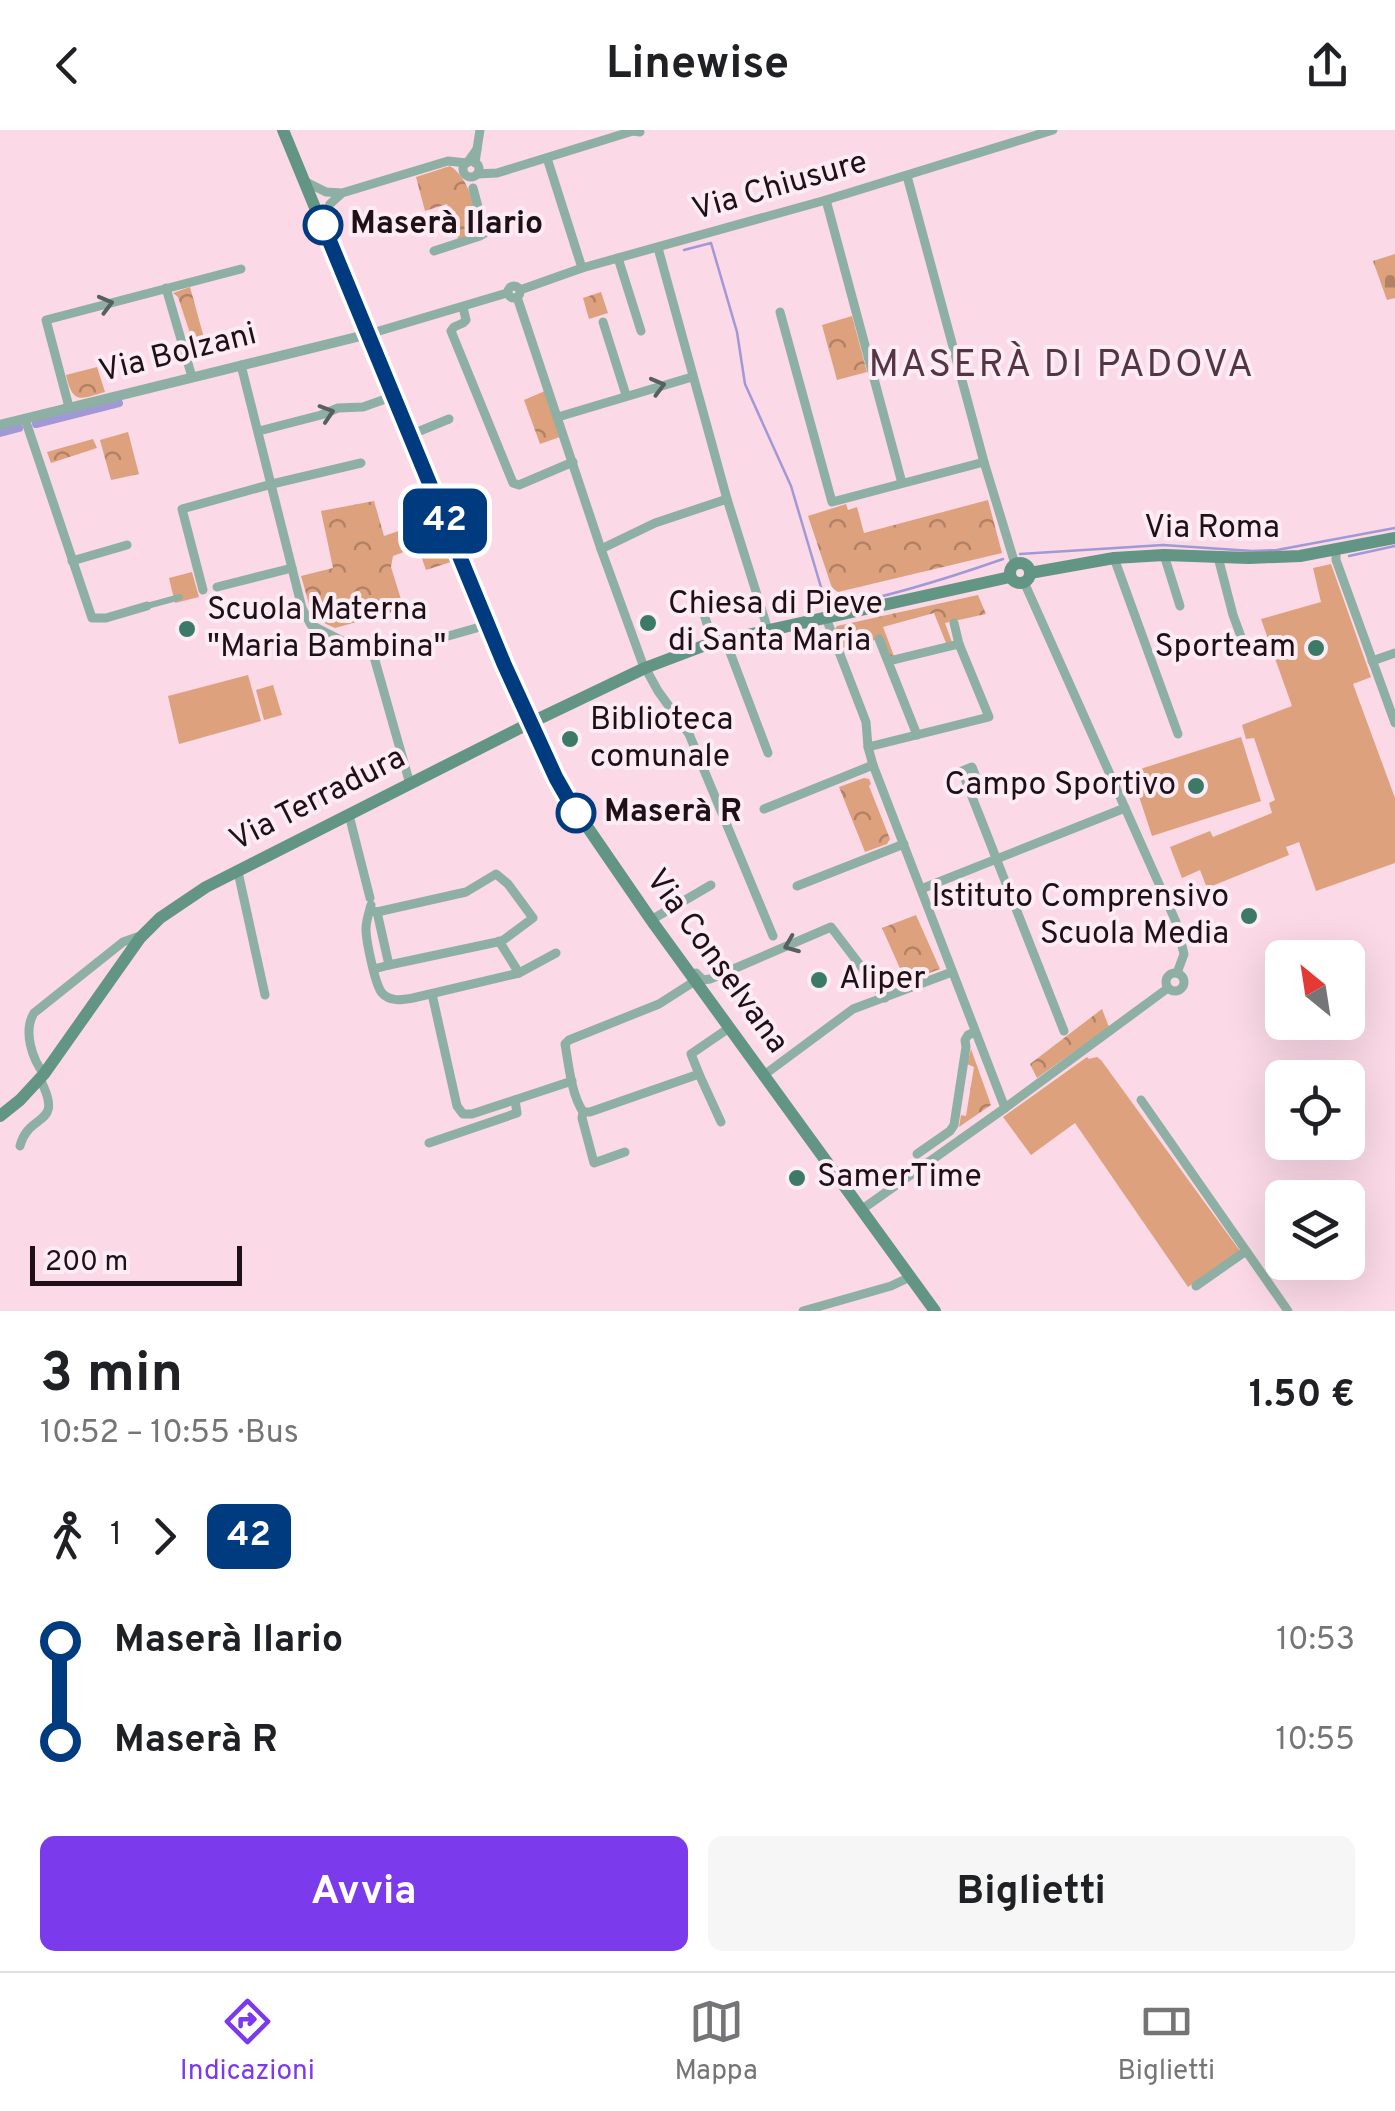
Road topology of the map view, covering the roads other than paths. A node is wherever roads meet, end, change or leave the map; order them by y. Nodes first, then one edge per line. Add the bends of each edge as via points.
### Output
1 (283, 130) edge
2 (480, 130) edge
3 (1053, 130) edge
4 (640, 132) edge
5 (547, 158) junction
6 (472, 170) junction
7 (907, 176) junction
8 (304, 181) junction
9 (342, 193) junction
10 (826, 200) junction
11 (322, 224) junction
12 (658, 248) junction
13 (434, 251) dead end
14 (618, 258) junction
15 (582, 268) junction
16 (241, 269) dead end
17 (166, 288) junction
18 (515, 293) junction
19 (462, 306) junction
20 (780, 312) dead end
21 (603, 322) dead end
22 (641, 331) dead end
23 (369, 334) junction
24 (242, 365) junction
25 (192, 377) junction
26 (692, 377) junction
27 (626, 395) junction
28 (394, 396) junction
29 (68, 407) junction
30 (558, 417) junction
31 (26, 418) junction
32 (448, 420) dead end
33 (0, 425) edge
34 (259, 431) junction
35 (410, 435) junction
36 (572, 462) junction
37 (984, 462) junction
38 (361, 464) dead end
39 (902, 483) junction
40 (272, 484) junction
41 (727, 499) junction
42 (1395, 538) edge
43 (127, 545) dead end
44 (601, 549) junction
45 (1336, 550) junction
46 (1164, 555) junction
47 (1218, 557) junction
48 (1114, 558) junction
49 (72, 561) junction
50 (292, 568) junction
51 (1020, 574) junction
52 (218, 586) dead end
53 (203, 590) dead end
54 (180, 596) dead end
55 (699, 599) dead end
56 (147, 606) joint
57 (1180, 606) dead end
58 (826, 618) junction
59 (954, 622) dead end
60 (488, 625) junction
61 (768, 630) junction
62 (879, 639) dead end
63 (719, 641) junction
64 (1244, 642) dead end
65 (959, 644) junction
66 (1395, 653) edge
67 (374, 656) junction
68 (1372, 661) junction
69 (889, 662) junction
70 (645, 668) junction
71 (530, 723) junction
72 (1395, 723) edge
73 (1178, 734) dead end
74 (917, 735) junction
75 (868, 747) junction
76 (768, 753) dead end
77 (873, 765) junction
78 (410, 784) junction
79 (969, 788) dead end
80 (1125, 808) junction
81 (764, 809) dead end
82 (349, 815) junction
83 (904, 844) junction
84 (996, 858) junction
85 (238, 872) junction
86 (711, 885) dead end
87 (797, 886) dead end
88 (921, 889) junction
89 (372, 906) junction
90 (651, 920) junction
91 (774, 936) dead end
92 (140, 938) junction
93 (499, 942) junction
94 (556, 952) dead end
95 (682, 962) junction
96 (389, 964) junction
97 (374, 970) junction
98 (952, 972) junction
99 (519, 973) junction
100 (695, 981) junction
101 (432, 994) junction
102 (265, 995) dead end
103 (885, 998) junction
104 (729, 1028) junction
105 (1064, 1031) dead end
106 (977, 1035) junction
107 (698, 1074) junction
108 (764, 1075) junction
109 (42, 1077) junction
110 (572, 1082) junction
111 (515, 1100) junction
112 (1141, 1100) dead end
113 (1005, 1108) junction
114 (583, 1112) junction
115 (0, 1116) edge
116 (722, 1122) dead end
117 (429, 1142) dead end
118 (20, 1146) dead end
119 (625, 1152) dead end
120 (917, 1154) dead end
121 (861, 1210) junction
122 (1246, 1251) junction
123 (910, 1278) junction
124 (1196, 1286) dead end
125 (803, 1311) edge
126 (935, 1311) edge
127 (1288, 1311) edge

1 - 8 main road, Via Conselvana
2 - 6 street
3 - 7 street, Via Chiusure
4 - 5 street
5 - 6 street via 497,173
5 - 15 street
6 - 9 street via 448,161
6 - 13 street via 484,233
7 - 10 street, Via Chiusure
7 - 37 street
8 - 9 street
8 - 11 main road, Via Conselvana
9 - 11 street
10 - 12 street, Via Chiusure
10 - 39 street
11 - 23 main road, Via Conselvana
12 - 14 street, Via Chiusure
12 - 26 street
14 - 15 street, Via Chiusure
14 - 22 street
15 - 18 street, Via Chiusure
16 - 17 street
17 - 25 street
29 -> 17 street via 46,320
18 - 19 street, Via Chiusure
18 - 30 street
19 - 23 street, Via Chiusure
19 - 36 street via 466,320 451,332 513,483
20 - 39 street via 832,502
21 - 27 street
23 - 24 street, Via Bolzani
23 - 28 main road, Via Conselvana
24 - 25 street, Via Bolzani
24 - 34 street
25 - 29 street, Via Bolzani
27 -> 26 street
26 - 41 street
27 - 30 street
34 -> 28 street
28 - 35 main road, Via Conselvana
29 - 31 street, Via Bolzani
30 - 36 street
31 - 33 street, Via Bolzani
31 - 49 street
32 - 35 street
34 - 40 street
35 - 60 main road, Via Conselvana
36 - 44 street
37 - 39 street
37 - 51 street
38 - 40 street
40 - 50 street
40 - 53 street via 182,509
41 - 44 street
41 - 61 street
42 - 45 main road, Via Roma
43 - 49 street
44 - 70 street
45 - 47 main road, Via Roma
45 - 68 street
46 - 47 main road, Via Roma
46 - 48 main road, Via Roma
46 - 57 street
47 - 64 street
48 - 51 main road, Via Roma
48 - 73 street
49 - 56 street via 92,618
50 - 52 street
50 - 67 street via 311,625
51 - 58 main road, Via Roma
51 - 80 street
54 - 56 street
55 - 63 street
58 - 61 main road, Via Roma
58 - 75 street via 866,722
59 - 65 street
60 - 67 street
60 - 71 main road, Via Conselvana
61 - 63 main road, Via Roma
62 - 69 street
63 - 70 main road, Via Roma
63 - 76 street
65 - 69 street
65 - 74 street via 989,717
66 - 68 street
67 - 78 street
68 - 72 street
69 - 74 street
70 - 71 main road, Via Terradura
70 - 91 street via 689,734
71 - 78 main road, Via Terradura
71 - 90 main road, Via Conselvana via 572,808
74 - 75 street
75 - 77 street
77 - 81 street
77 - 83 street
78 - 82 main road, Via Terradura
79 - 84 street
80 - 84 street
80 - 113 street via 1181,933 1184,954 1177,973 1183,987 1168,988
82 - 85 main road, Via Terradura
82 - 89 street
83 - 87 street
83 - 88 street
84 - 88 street
84 - 105 street
85 - 92 main road, Via Terradura via 176,906
85 - 102 street
86 - 90 street
88 - 98 street
89 - 93 street via 466,892 496,874 533,918
89 - 96 street
89 - 97 street via 366,930
90 - 95 main road, Via Conselvana
92 - 109 main road, Via Terradura
92 - 109 street, Via Terradura via 123,942 29,1020
93 - 96 street
93 - 99 street
94 - 99 street
95 - 100 main road, Via Conselvana
103 -> 95 street via 831,927 706,980
96 - 97 street
97 - 101 street via 390,999
98 - 103 street
98 - 106 street
99 - 101 street
100 - 104 main road, Via Conselvana
100 - 110 street via 658,1004 569,1040
101 - 111 street via 459,1110 472,1114
103 - 108 street via 853,1009
104 - 107 street via 690,1054
104 - 108 main road, Via Conselvana
106 - 113 street
106 - 120 street via 966,1040 954,1125
107 - 114 street
107 - 116 street
108 - 121 main road, Via Conselvana
109 - 115 main road, Via Terradura
109 - 118 street via 48,1112
110 - 111 street
110 - 114 street
111 - 117 street via 516,1114
112 - 122 street
113 - 121 street
114 - 119 street via 594,1163
121 - 123 main road, Via Conselvana
122 - 124 street
122 - 127 street
123 - 125 street
123 - 126 main road, Via Conselvana

